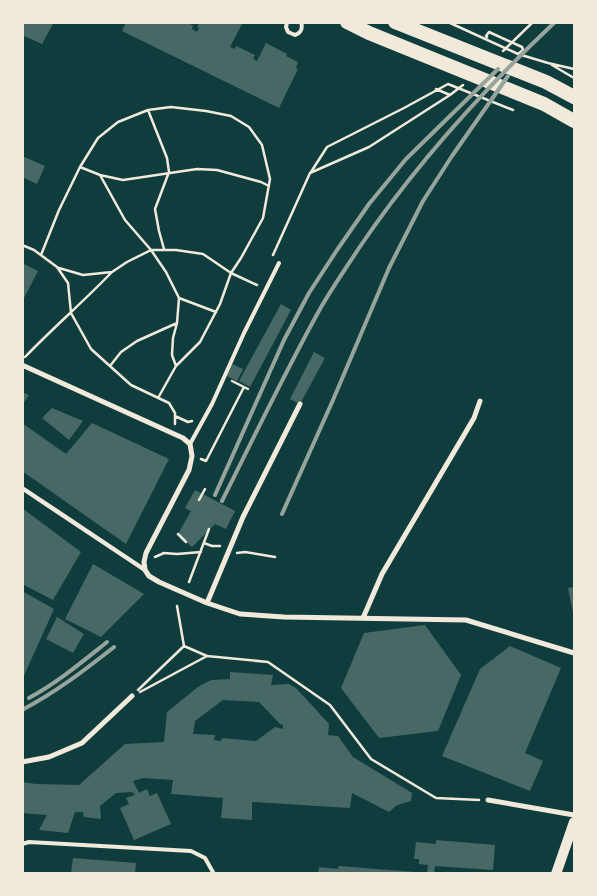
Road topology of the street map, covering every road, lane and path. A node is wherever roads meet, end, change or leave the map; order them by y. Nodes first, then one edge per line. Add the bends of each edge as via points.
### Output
1 (287, 22) edge
2 (301, 22) edge
3 (347, 22) edge
4 (395, 22) edge
5 (448, 22) edge
6 (487, 38) dead end
7 (518, 54) junction
8 (548, 63) junction
9 (574, 70) edge
10 (574, 78) edge
11 (436, 89) junction
12 (574, 96) edge
13 (148, 110) junction
14 (513, 110) dead end
15 (574, 121) edge
16 (80, 167) junction
17 (169, 172) junction
18 (310, 173) junction
19 (100, 175) junction
20 (269, 186) junction
21 (22, 245) edge
22 (151, 250) junction
23 (164, 250) junction
24 (41, 256) junction
25 (272, 260) dead end
26 (279, 263) dead end
27 (58, 267) junction
28 (112, 272) junction
29 (231, 273) junction
30 (259, 286) dead end
31 (179, 298) junction
32 (70, 312) junction
33 (216, 312) junction
34 (177, 323) junction
35 (22, 360) edge
36 (22, 365) edge
37 (110, 366) junction
38 (176, 366) junction
39 (224, 376) junction
40 (244, 387) junction
41 (248, 390) dead end
42 (158, 398) junction
43 (480, 401) dead end
44 (300, 404) dead end
45 (175, 416) junction
46 (194, 419) dead end
47 (175, 435) junction
48 (190, 444) junction
49 (192, 456) junction
50 (22, 488) edge
51 (205, 489) dead end
52 (199, 500) dead end
53 (209, 529) dead end
54 (178, 534) dead end
55 (186, 542) dead end
56 (204, 543) junction
57 (224, 547) dead end
58 (200, 552) junction
59 (237, 553) dead end
60 (276, 557) dead end
61 (154, 558) dead end
62 (145, 570) junction
63 (189, 582) dead end
64 (207, 603) junction
65 (177, 606) dead end
66 (363, 618) junction
67 (184, 646) junction
68 (574, 653) edge
69 (207, 656) junction
70 (132, 696) junction
71 (22, 762) edge
72 (488, 800) joint
73 (574, 815) edge
74 (574, 822) edge
75 (22, 844) edge
76 (214, 874) edge
77 (556, 874) edge

1 - 2 lane via 288,32 295,35 302,28
3 - 15 highway via 544,104
4 - 12 highway
5 - 7 path
6 - 7 path via 489,32 522,47
7 - 8 path
8 - 9 path
8 - 10 path
11 - 14 path via 448,84
11 - 18 path via 327,147
11 - 18 path via 450,95 369,147
13 - 16 path via 118,122 98,138
13 - 17 path via 167,158
13 - 20 path via 170,107 206,111 231,116 249,127 262,145
16 - 19 path
16 - 24 path
17 - 19 path via 123,180
17 - 20 path via 218,170
17 - 23 path via 155,209
18 - 25 path
19 - 22 path via 125,220
20 - 29 path via 262,218
21 - 24 path
22 - 23 path
22 - 28 path
22 - 31 path
23 - 29 path via 203,254
24 - 27 path
26 - 39 lane
27 - 28 path via 83,275
27 - 32 path via 68,283
28 - 32 path
29 - 30 path
29 - 33 path
31 - 33 path
31 - 34 path
32 - 35 path
32 - 37 path via 91,349
33 - 38 path via 200,342
34 - 37 path via 137,341 121,352
34 - 38 path via 172,355
36 - 47 street
37 - 42 path via 131,385
38 - 42 path
39 - 40 path
39 - 48 lane
40 - 41 path
40 - 49 path via 206,461
42 - 45 path via 168,402
43 - 66 street via 474,418 382,574
44 - 64 street via 243,516
45 - 46 path via 188,422
45 - 47 path
47 - 48 street
48 - 49 street
49 - 62 street via 189,470 146,553
50 - 62 street
51 - 52 path
53 - 56 path
54 - 55 path
56 - 57 path
56 - 58 path
58 - 61 path via 164,552
58 - 63 path
59 - 60 path
62 - 64 street via 159,582
64 - 66 street via 240,614
65 - 67 path
66 - 68 street via 466,620
67 - 69 path
67 - 70 path
69 - 70 path
69 - 72 path via 268,662 330,705 371,759 436,798
70 - 71 street via 82,743 50,757
72 - 73 street
74 - 77 main road
75 - 76 lane via 190,851 205,858

